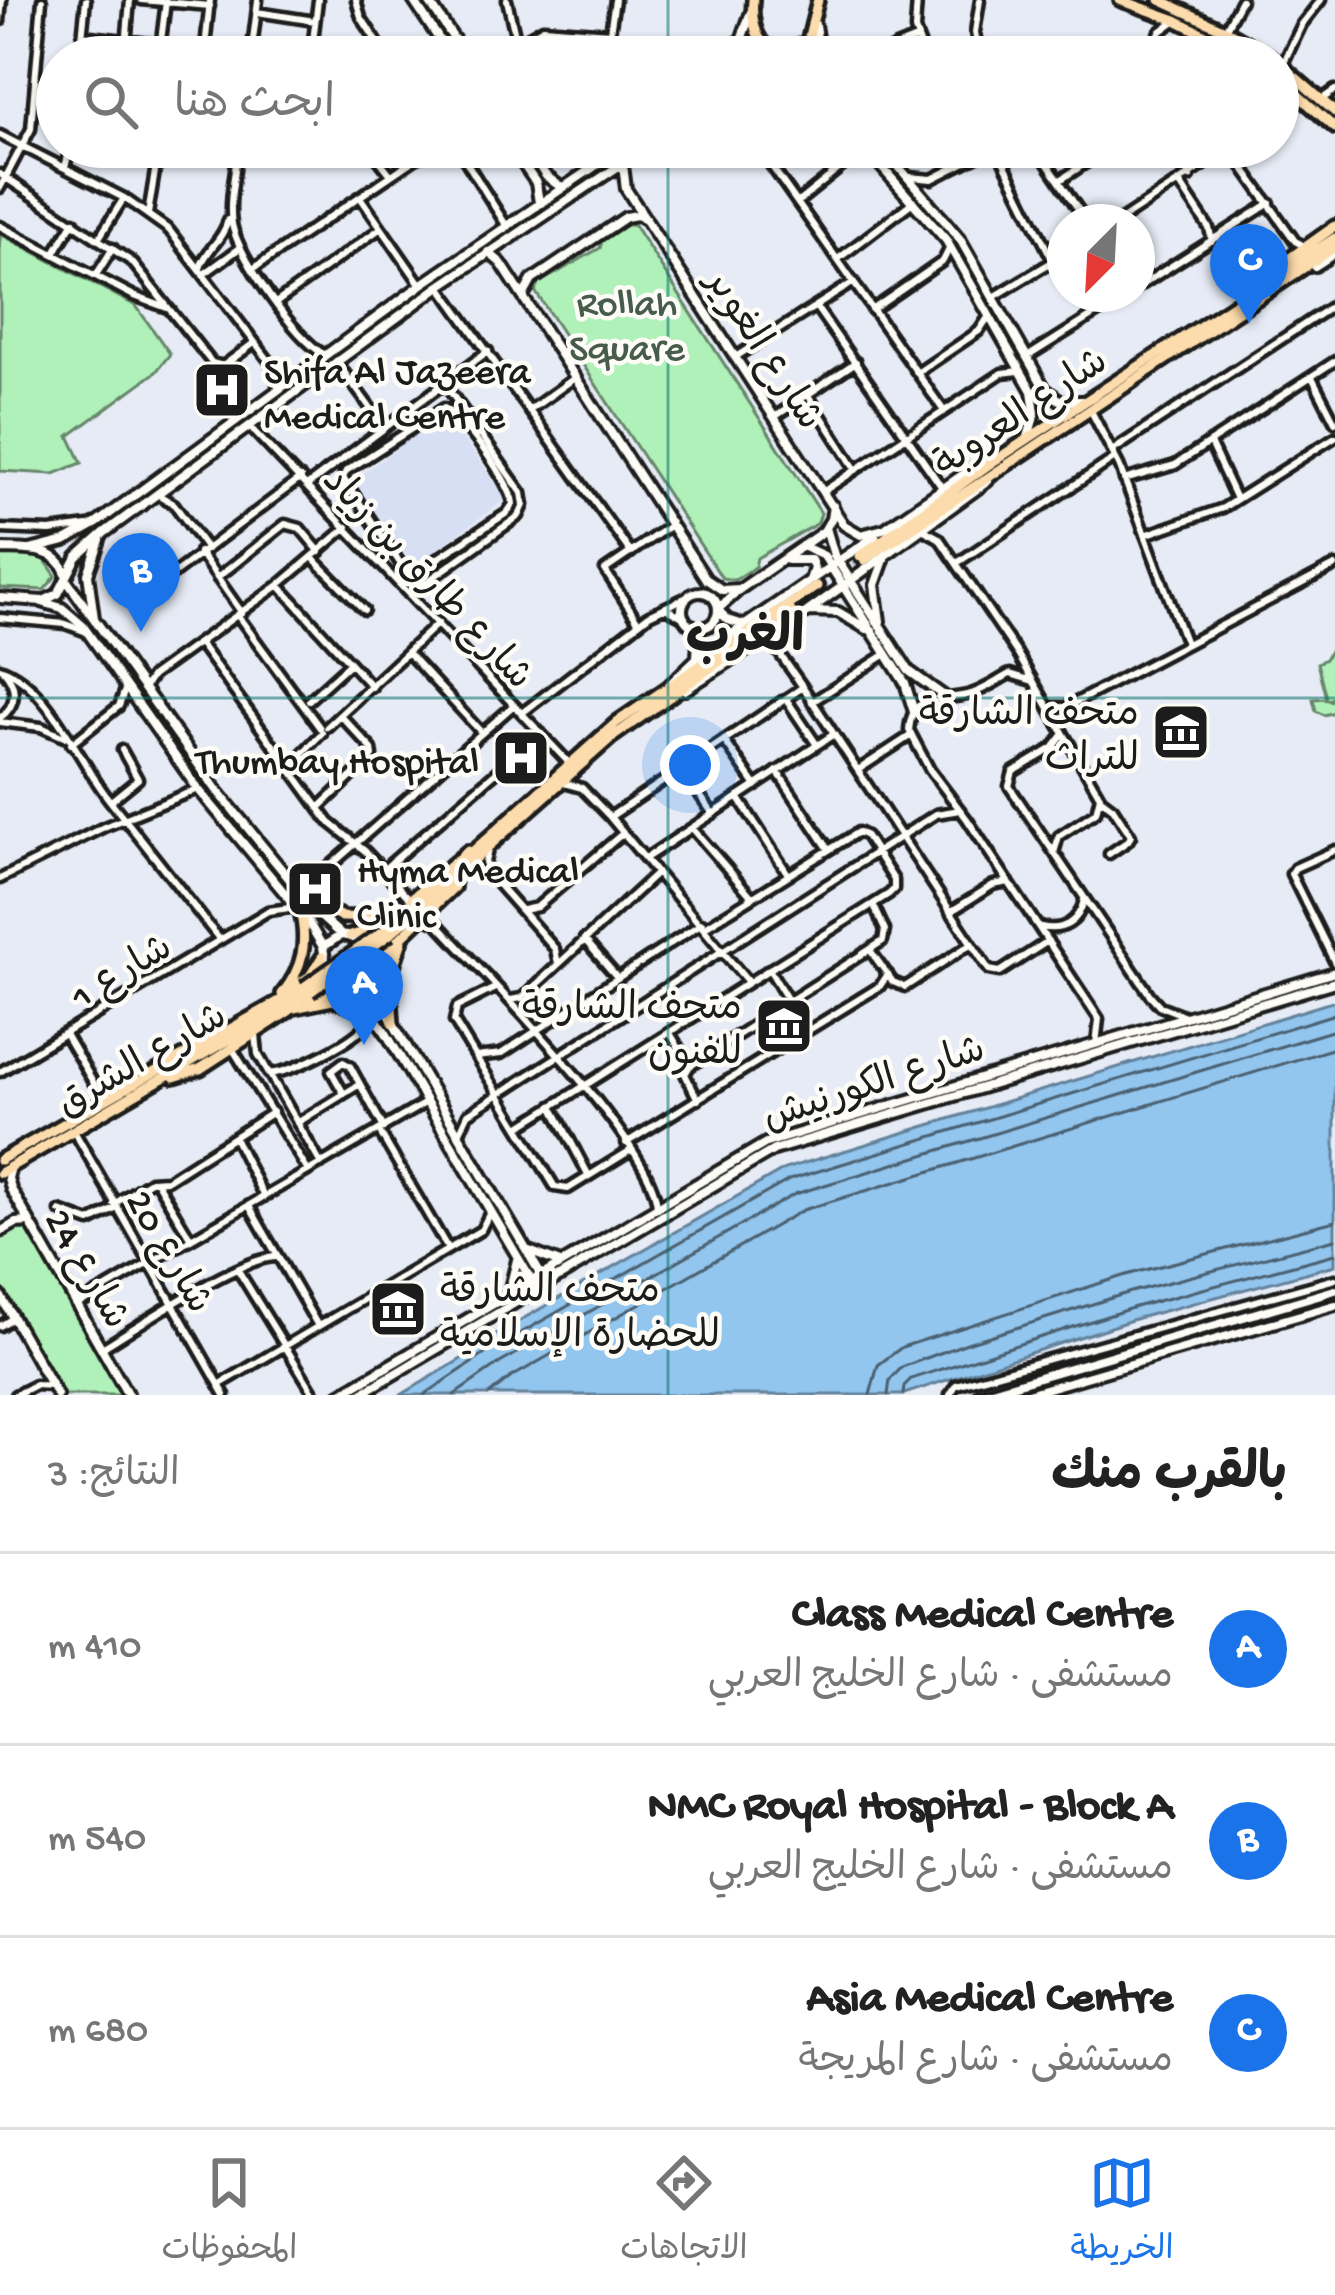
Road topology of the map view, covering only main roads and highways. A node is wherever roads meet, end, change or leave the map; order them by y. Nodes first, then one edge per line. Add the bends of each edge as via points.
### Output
1 (413, 0) edge
2 (428, 0) edge
3 (818, 0) edge
4 (1120, 0) edge
5 (1160, 0) edge
6 (753, 5) edge
7 (815, 25) junction
8 (436, 36) edge
9 (452, 36) edge
10 (742, 36) edge
11 (757, 36) edge
12 (809, 36) edge
13 (817, 36) edge
14 (1208, 36) edge
15 (1235, 36) edge
16 (1299, 80) edge
17 (1301, 94) joint
18 (1328, 106) edge
19 (1335, 128) edge
20 (528, 168) edge
21 (540, 168) edge
22 (593, 168) edge
23 (614, 168) edge
24 (624, 168) edge
25 (884, 168) edge
26 (901, 168) edge
27 (565, 187) junction
28 (539, 204) junction
29 (543, 216) junction
30 (647, 220) junction
31 (1335, 226) edge
32 (1335, 246) edge
33 (488, 252) junction
34 (523, 297) junction
35 (1223, 315) junction
36 (1009, 351) junction
37 (1027, 356) junction
38 (1088, 405) junction
39 (1028, 439) junction
40 (994, 467) junction
41 (832, 505) junction
42 (826, 528) junction
43 (887, 528) junction
44 (104, 533) junction
45 (802, 546) junction
46 (3, 547) edge
47 (30, 550) junction
48 (886, 556) junction
49 (862, 558) tunnel mouth
50 (693, 559) junction
51 (781, 561) junction
52 (834, 564) junction
53 (66, 578) junction
54 (847, 584) junction
55 (816, 586) junction
56 (740, 589) junction
57 (690, 595) junction
58 (0, 598) edge
59 (35, 601) junction
60 (718, 610) junction
61 (807, 612) junction
62 (688, 622) junction
63 (96, 623) junction
64 (746, 625) junction
65 (877, 631) junction
66 (697, 658) junction
67 (670, 689) junction
68 (944, 696) road end
69 (914, 712) road end
70 (576, 763) junction
71 (198, 789) junction
72 (229, 806) junction
73 (483, 850) junction
74 (301, 906) junction
75 (390, 917) junction
76 (410, 928) junction
77 (345, 935) junction
78 (322, 952) junction
79 (1335, 968) edge
80 (374, 978) junction
81 (1335, 982) edge
82 (341, 987) junction
83 (357, 992) junction
84 (282, 994) junction
85 (294, 1008) junction
86 (370, 1011) junction
87 (393, 1023) junction
88 (160, 1075) junction
89 (451, 1145) junction
90 (0, 1160) edge
91 (11, 1167) junction
92 (478, 1169) junction
93 (0, 1173) edge
94 (30, 1222) junction
95 (0, 1232) edge
96 (523, 1246) junction
97 (517, 1259) junction
98 (561, 1263) junction
99 (544, 1279) junction
100 (534, 1285) junction
101 (1335, 1293) edge
102 (0, 1295) edge
103 (507, 1296) junction
104 (1335, 1305) edge
105 (1297, 1316) junction
106 (984, 1378) road end
107 (54, 1391) edge
108 (983, 1394) edge
109 (128, 1395) edge
110 (339, 1395) edge
111 (358, 1395) edge
112 (1024, 1395) edge

1 - 8 main road
2 - 9 main road
3 - 7 main road
4 - 14 main road
5 - 15 main road
6 - 10 main road
6 - 11 main road
7 - 12 main road
7 - 13 main road
16 - 18 main road
17 - 18 main road
17 - 19 main road
20 - 28 main road
21 - 27 main road
22 - 27 main road
23 - 29 main road
24 - 30 main road, شارع الغوير via 626,189
25 - 36 main road via 950,247
26 - 37 main road via 960,238
27 - 28 main road
27 - 29 main road via 568,193
28 - 47 main road via 97,524
29 - 33 main road
30 - 34 main road via 626,217 540,274
30 - 41 main road, شارع الغوير
31 - 35 main road via 1233,297
32 - 35 main road, شارع العروبة
33 - 34 main road
33 - 44 main road
34 - 50 main road
35 - 38 main road, شارع العروبة
36 - 37 main road
36 - 39 main road via 1035,404
37 - 38 main road via 1054,397
38 - 39 main road, شارع العروبة
38 - 40 main road, شارع العروبة
39 - 40 main road, شارع العروبة
40 - 43 main road via 968,471
40 - 48 main road via 974,494
40 - 49 main road, شارع العروبة
41 - 42 main road
41 - 43 main road, شارع الغوير via 856,534
42 - 45 main road
42 - 52 main road
43 - 52 main road
44 - 53 main road
44 - 63 main road via 88,574
45 - 51 main road
45 - 52 main road
46 - 47 main road
47 - 53 main road via 57,558
48 - 54 main road
48 - 65 main road via 875,585
50 - 56 main road via 713,586
50 - 57 main road
51 - 55 main road via 811,560
51 - 56 main road
52 - 54 main road
52 - 55 main road
53 - 59 main road via 58,594
53 - 63 main road
54 - 61 main road
54 - 65 main road
55 - 64 main road
55 - 67 main road
56 - 60 main road
57 - 60 main road via 712,596
57 - 62 main road via 682,609
58 - 59 main road
59 - 71 main road via 62,608 91,637
60 - 62 main road via 712,624
60 - 64 main road
61 - 65 main road via 838,612
61 - 67 main road via 690,688
62 - 66 main road
63 - 72 main road
64 - 66 main road
65 - 68 main road via 914,677
65 - 69 main road
66 - 67 main road
67 - 70 main road via 617,722
70 - 73 main road
70 - 73 main road
71 - 72 main road
71 - 74 main road
72 - 74 main road
73 - 75 main road via 457,858
73 - 76 main road
73 - 88 main road, شارع الشرق, bridge via 307,989
74 - 75 main road
74 - 77 main road
74 - 78 main road
74 - 84 main road via 303,955
75 - 77 main road
76 - 80 main road
76 - 87 main road via 390,976
77 - 78 main road
77 - 80 main road via 371,955
78 - 82 main road
78 - 84 main road via 310,976
79 - 98 main road, شارع الكورنيش via 784,1136
80 - 83 main road
80 - 87 main road
81 - 99 main road, شارع الكورنيش via 780,1148
82 - 83 main road
82 - 85 main road
83 - 86 main road
84 - 88 main road via 172,1056
85 - 86 main road via 341,1001
85 - 88 main road via 200,1069
86 - 89 main road
87 - 92 main road
88 - 90 main road, شارع الشرق
88 - 91 main road, شارع الشرق
89 - 92 main road via 470,1170
89 - 97 main road
91 - 93 main road, شارع الشرق
91 - 94 main road, شارع 24 via 9,1185
92 - 96 main road
94 - 95 main road
94 - 109 main road, شارع 24
96 - 98 main road
96 - 99 main road
97 - 100 main road
97 - 103 main road
98 - 99 main road, شارع الكورنيش
99 - 100 main road, شارع الكورنيش
100 - 103 main road, شارع الكورنيش
100 - 111 main road, شارع الكورنيش
101 - 105 main road via 1296,1306
101 - 108 main road via 1262,1306
102 - 107 main road
103 - 110 main road, شارع الكورنيش
104 - 105 main road
105 - 112 main road
106 - 108 main road

